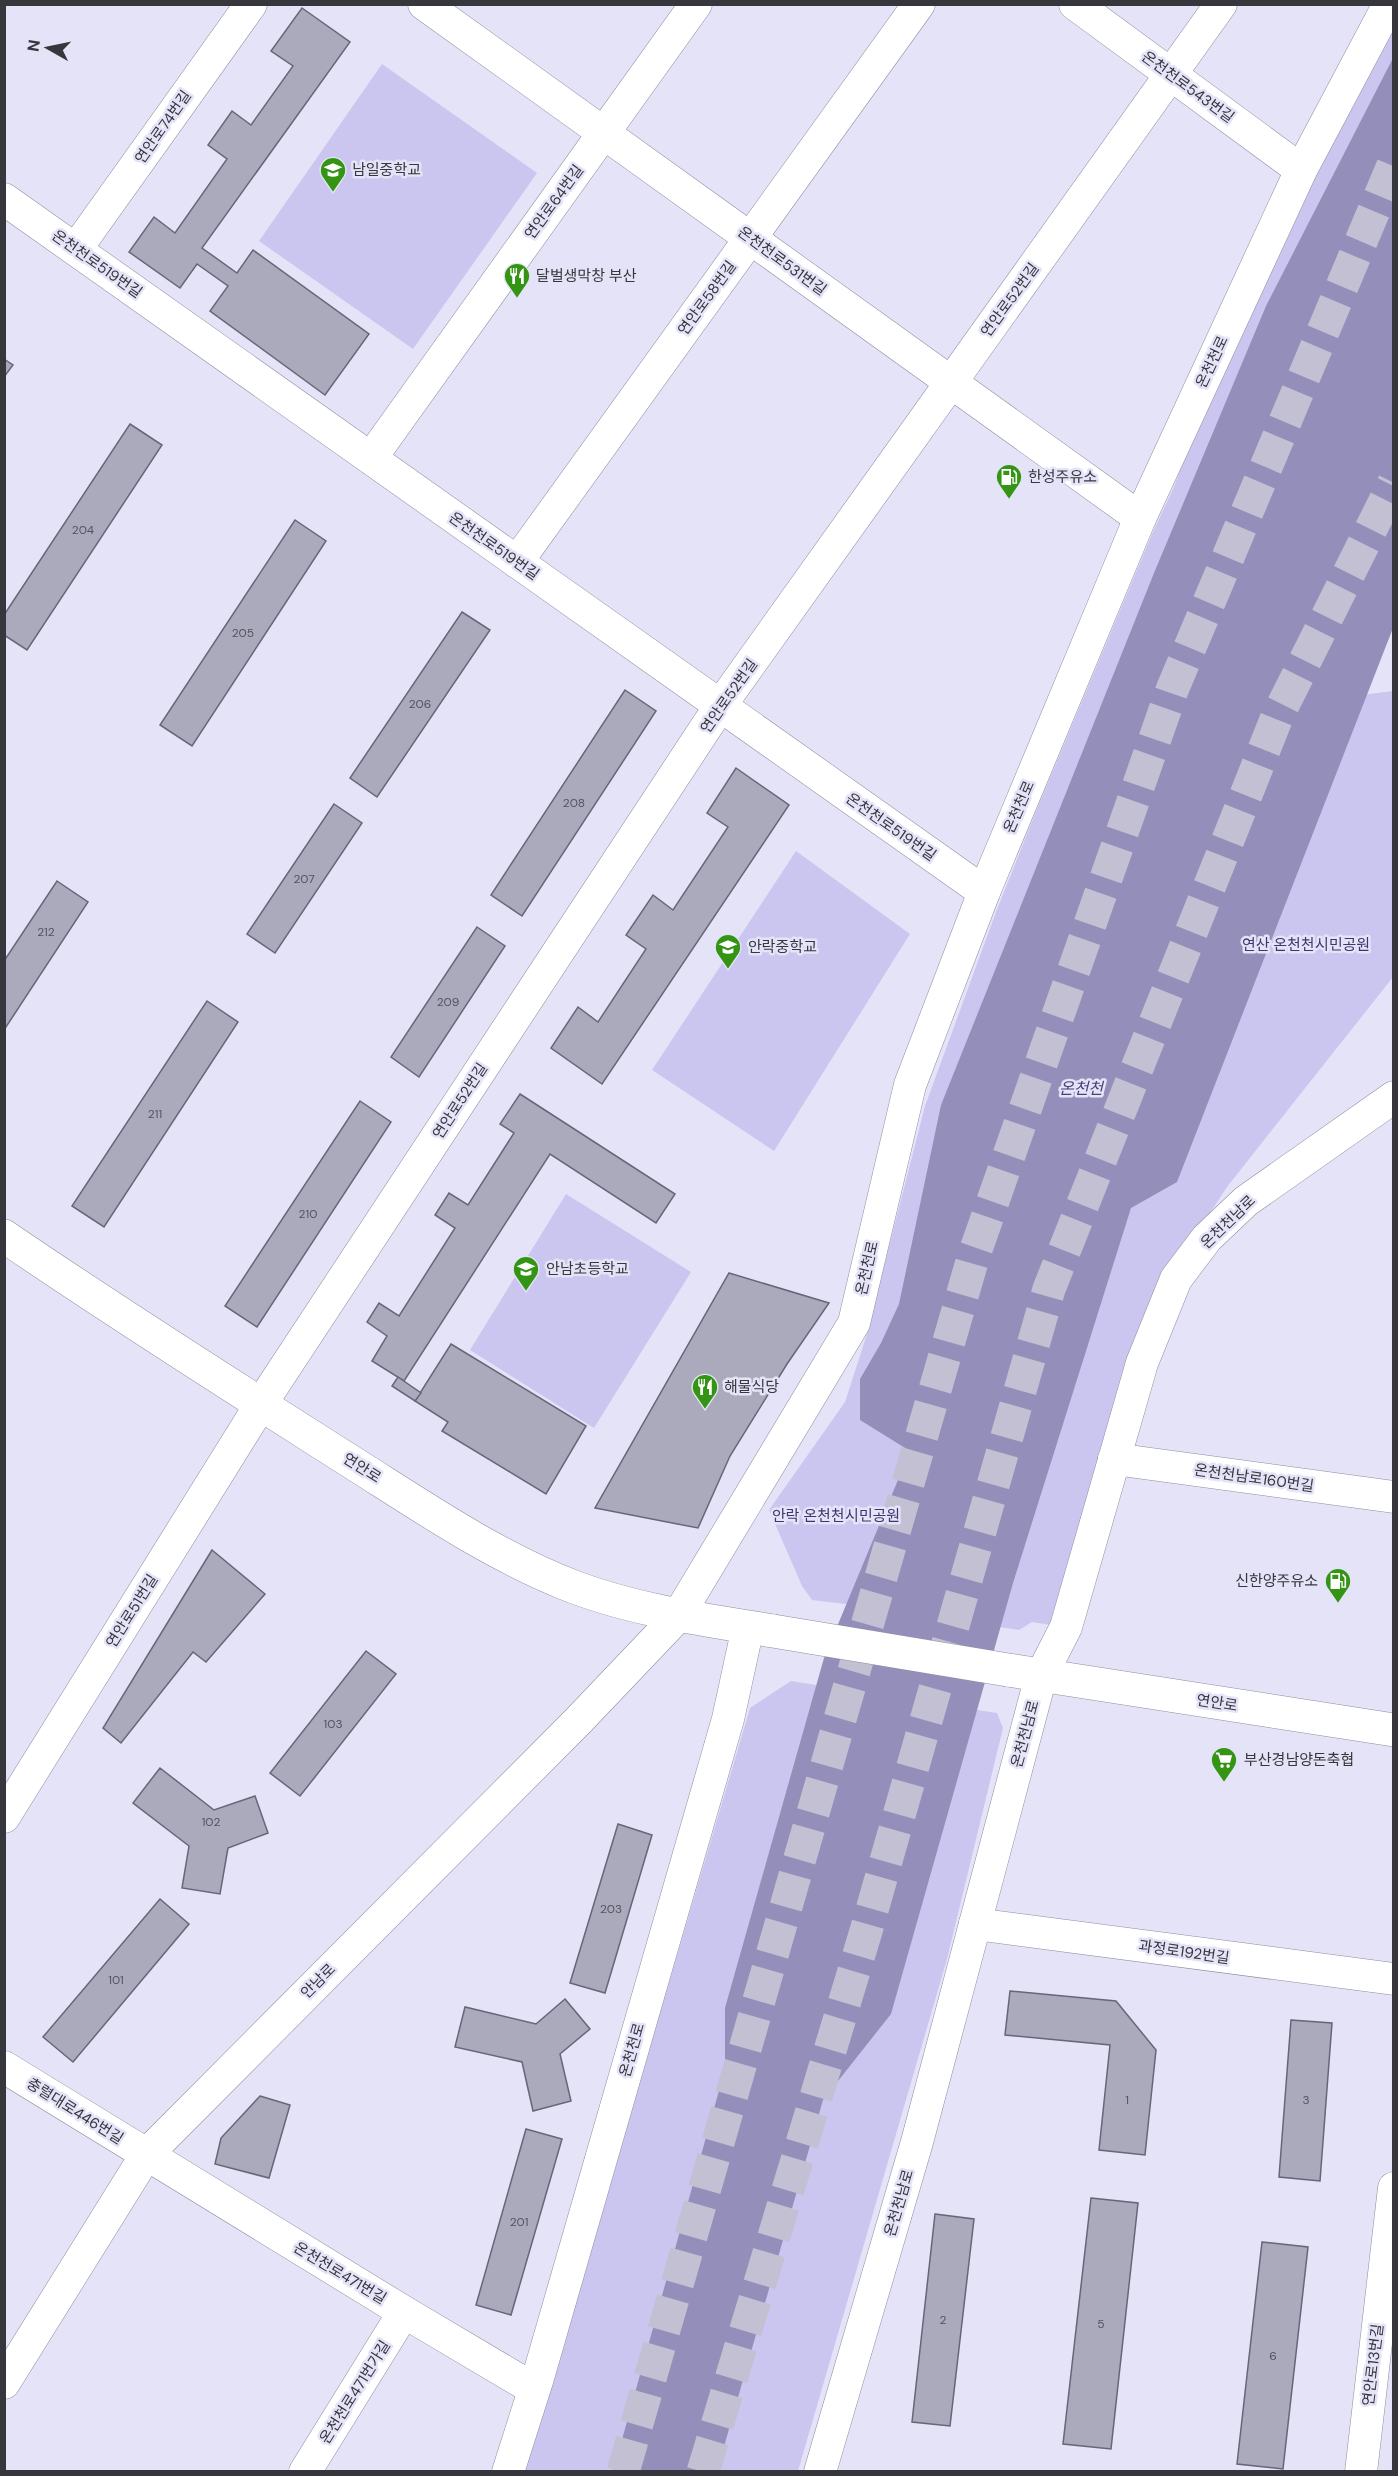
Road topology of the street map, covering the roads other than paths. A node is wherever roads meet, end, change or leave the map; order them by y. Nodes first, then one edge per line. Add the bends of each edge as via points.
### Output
1 (251, 4) edge
2 (424, 4) edge
3 (696, 4) edge
4 (919, 4) edge
5 (1075, 4) edge
6 (1221, 4) edge
7 (1389, 4) edge
8 (1171, 75) junction
9 (604, 133) junction
10 (1301, 170) junction
11 (4, 199) edge
12 (750, 238) junction
13 (76, 249) junction
14 (951, 383) junction
15 (370, 458) junction
16 (1140, 518) junction
17 (517, 562) junction
18 (720, 706) junction
19 (984, 892) junction
20 (1394, 1097) edge
21 (8, 1245) edge
22 (261, 1404) junction
23 (1114, 1459) junction
24 (1394, 1497) edge
25 (678, 1616) junction
26 (758, 1628) junction
27 (1041, 1676) junction
28 (1394, 1730) edge
29 (4, 1817) edge
30 (975, 1924) junction
31 (1394, 1979) edge
32 (4, 2067) edge
33 (146, 2156) junction
34 (1394, 2188) edge
35 (404, 2312) junction
36 (4, 2383) edge
37 (534, 2389) junction
38 (305, 2472) edge
39 (508, 2472) edge
40 (820, 2472) edge
41 (1361, 2472) edge

1 - 13 street, 연안로74번길
2 - 9 street, 온천천로531번길
3 - 9 street, 연안로64번길
4 - 12 street, 연안로58번길
5 - 8 street, 온천천로543번길
6 - 8 street, 연안로52번길
7 - 10 street, 온천천로
8 - 10 street, 온천천로543번길
8 - 14 street, 연안로52번길
9 - 12 street, 온천천로531번길
9 - 15 street, 연안로64번길
10 - 16 street, 온천천로
11 - 13 street, 온천천로519번길
12 - 14 street, 온천천로531번길
12 - 17 street, 연안로58번길
13 - 15 street, 온천천로519번길
14 - 16 street, 온천천로531번길
14 - 18 street, 연안로52번길
15 - 17 street, 온천천로519번길
16 - 19 street, 온천천로
17 - 18 street, 온천천로519번길
18 - 19 street, 온천천로519번길
18 - 22 street, 연안로52번길
19 - 25 street, 온천천로 via 910,1085 854,1323
20 - 23 street, 온천천남로 via 1246,1201 1207,1238 1176,1279 1142,1363
21 - 22 main road, 연안로
22 - 25 main road, 연안로 via 460,1530 531,1569 576,1587
22 - 29 street, 연안로51번길
23 - 24 street, 온천천남로160번길
23 - 27 street, 온천천남로 via 1066,1627
25 - 26 main road, 연안로
25 - 33 street, 안남로
26 - 27 main road, 연안로, bridge
26 - 37 street, 온천천로 via 728,1719
27 - 28 main road, 연안로
27 - 30 street, 온천천남로
30 - 31 street, 과정로192번길
30 - 40 street, 온천천남로 via 917,2142
32 - 33 street, 충렬대로446번길
33 - 35 street, 온천천로471번길
33 - 36 street, 안남로
34 - 41 street, 연안로13번길
35 - 37 street, 온천천로471번길
35 - 38 street, 온천천로471번가길
37 - 39 street, 온천천로

